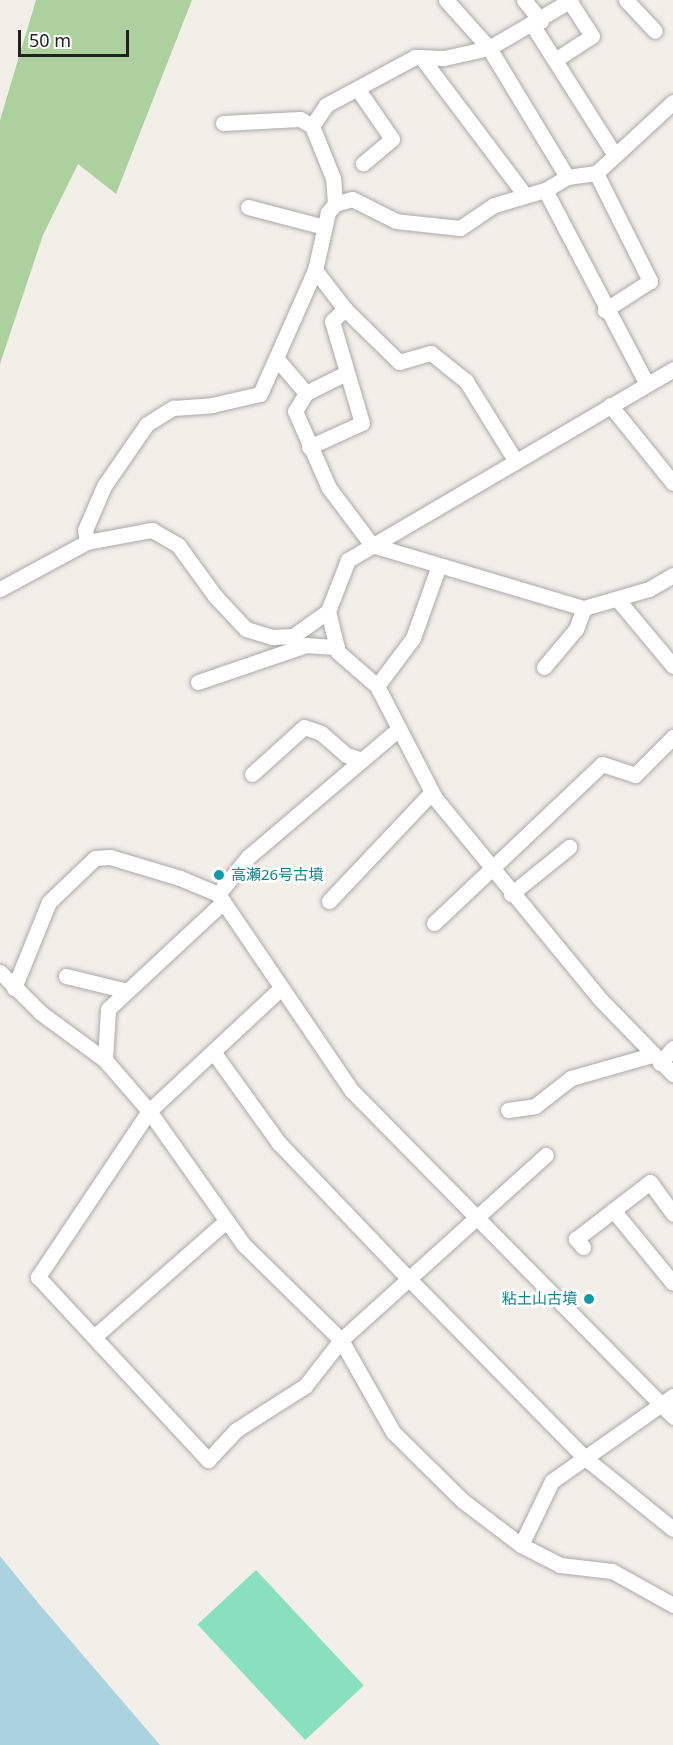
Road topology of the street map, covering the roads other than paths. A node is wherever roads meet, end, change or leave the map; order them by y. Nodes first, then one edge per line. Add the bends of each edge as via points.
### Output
1 (446, 0) edge
2 (524, 0) edge
3 (626, 0) edge
4 (570, 1) edge
5 (537, 23) junction
6 (655, 31) dead end
7 (489, 48) junction
8 (421, 57) junction
9 (555, 60) junction
10 (359, 92) junction
11 (673, 102) edge
12 (224, 123) dead end
13 (312, 126) junction
14 (615, 155) junction
15 (363, 163) dead end
16 (596, 173) junction
17 (567, 177) junction
18 (545, 190) junction
19 (525, 195) junction
20 (335, 204) junction
21 (248, 207) dead end
22 (324, 227) junction
23 (315, 270) junction
24 (345, 309) junction
25 (605, 310) junction
26 (276, 358) junction
27 (673, 369) edge
28 (346, 373) junction
29 (647, 384) junction
30 (306, 393) junction
31 (610, 405) junction
32 (309, 447) junction
33 (515, 460) junction
34 (673, 483) edge
35 (87, 542) junction
36 (372, 544) junction
37 (438, 568) junction
38 (673, 574) edge
39 (4, 584) edge
40 (618, 600) junction
41 (584, 608) junction
42 (328, 611) junction
43 (337, 647) junction
44 (673, 666) edge
45 (544, 667) dead end
46 (198, 682) dead end
47 (377, 686) junction
48 (397, 730) junction
49 (673, 737) edge
50 (362, 760) junction
51 (252, 774) dead end
52 (432, 792) junction
53 (569, 847) dead end
54 (493, 872) junction
55 (511, 894) junction
56 (220, 898) junction
57 (329, 902) dead end
58 (434, 923) dead end
59 (0, 972) edge
60 (66, 976) dead end
61 (14, 988) junction
62 (281, 988) junction
63 (123, 990) junction
64 (673, 1048) edge
65 (214, 1053) junction
66 (656, 1059) junction
67 (105, 1060) junction
68 (673, 1074) edge
69 (508, 1110) dead end
70 (149, 1112) junction
71 (546, 1155) dead end
72 (613, 1210) junction
73 (673, 1214) edge
74 (479, 1215) junction
75 (226, 1221) junction
76 (584, 1247) dead end
77 (409, 1279) junction
78 (673, 1283) edge
79 (94, 1337) junction
80 (341, 1340) junction
81 (673, 1396) edge
82 (660, 1406) junction
83 (673, 1417) edge
84 (584, 1457) junction
85 (673, 1529) edge
86 (520, 1545) junction
87 (673, 1605) edge

1 - 7 street
2 - 5 street
3 - 6 street
4 - 5 street
4 - 9 street via 592,36
5 - 7 street
5 - 9 street
7 - 8 street
7 - 17 street
8 - 10 street
8 - 19 street
9 - 14 street
10 - 13 street via 326,105
10 - 15 street via 392,139
11 - 14 street
12 - 13 street via 300,119
13 - 20 street via 333,178
14 - 16 street
16 - 17 street
16 - 25 street via 650,281
17 - 18 street
18 - 19 street
18 - 25 street
19 - 20 street via 494,205 460,228 396,221 352,199
20 - 22 street
21 - 22 street
22 - 23 street
23 - 24 street
23 - 26 street
24 - 28 street via 332,321
24 - 33 street via 399,362 431,352 466,381
25 - 29 street
26 - 30 street
26 - 35 street via 260,394 212,405 173,408 147,424 104,486 85,530
27 - 29 street
28 - 30 street
28 - 32 street via 362,423
29 - 31 street
30 - 32 street via 296,411
31 - 33 street
31 - 34 street
32 - 36 street via 329,488
33 - 36 street
35 - 39 street
35 - 42 street via 152,530 178,545 215,596 246,629 273,637 293,636
36 - 37 street
36 - 42 street via 348,560
37 - 41 street
37 - 47 street via 413,638
38 - 40 street
40 - 41 street
40 - 44 street
41 - 45 street via 576,629
42 - 43 street
43 - 46 street via 306,645
43 - 47 street
47 - 48 street
48 - 50 street
48 - 52 street
49 - 54 street via 635,775 602,764
50 - 51 street via 346,755 321,733 304,727
50 - 56 street via 248,857
52 - 54 street
52 - 57 street
53 - 55 street
54 - 55 street
54 - 58 street
55 - 66 street
56 - 61 street via 180,878 110,857 95,858 49,902
56 - 62 street
56 - 63 street
59 - 61 street
60 - 63 street
61 - 67 street via 70,1038
62 - 65 street
62 - 74 street via 352,1091
63 - 67 street via 108,1009
64 - 66 street
65 - 70 street
65 - 77 street via 279,1143
66 - 68 street
66 - 69 street via 571,1078 535,1106
67 - 70 street
70 - 75 street
70 - 79 street via 38,1277
71 - 74 street
72 - 73 street via 650,1182
72 - 76 street via 576,1239
72 - 78 street
74 - 77 street
74 - 82 street
75 - 79 street
75 - 80 street via 244,1245
77 - 80 street
77 - 84 street
79 - 80 street via 208,1460 236,1430 305,1386
80 - 86 street via 393,1432 463,1501
81 - 82 street
82 - 83 street
82 - 84 street
84 - 85 street
84 - 86 street via 552,1480
86 - 87 street via 560,1565 612,1571

